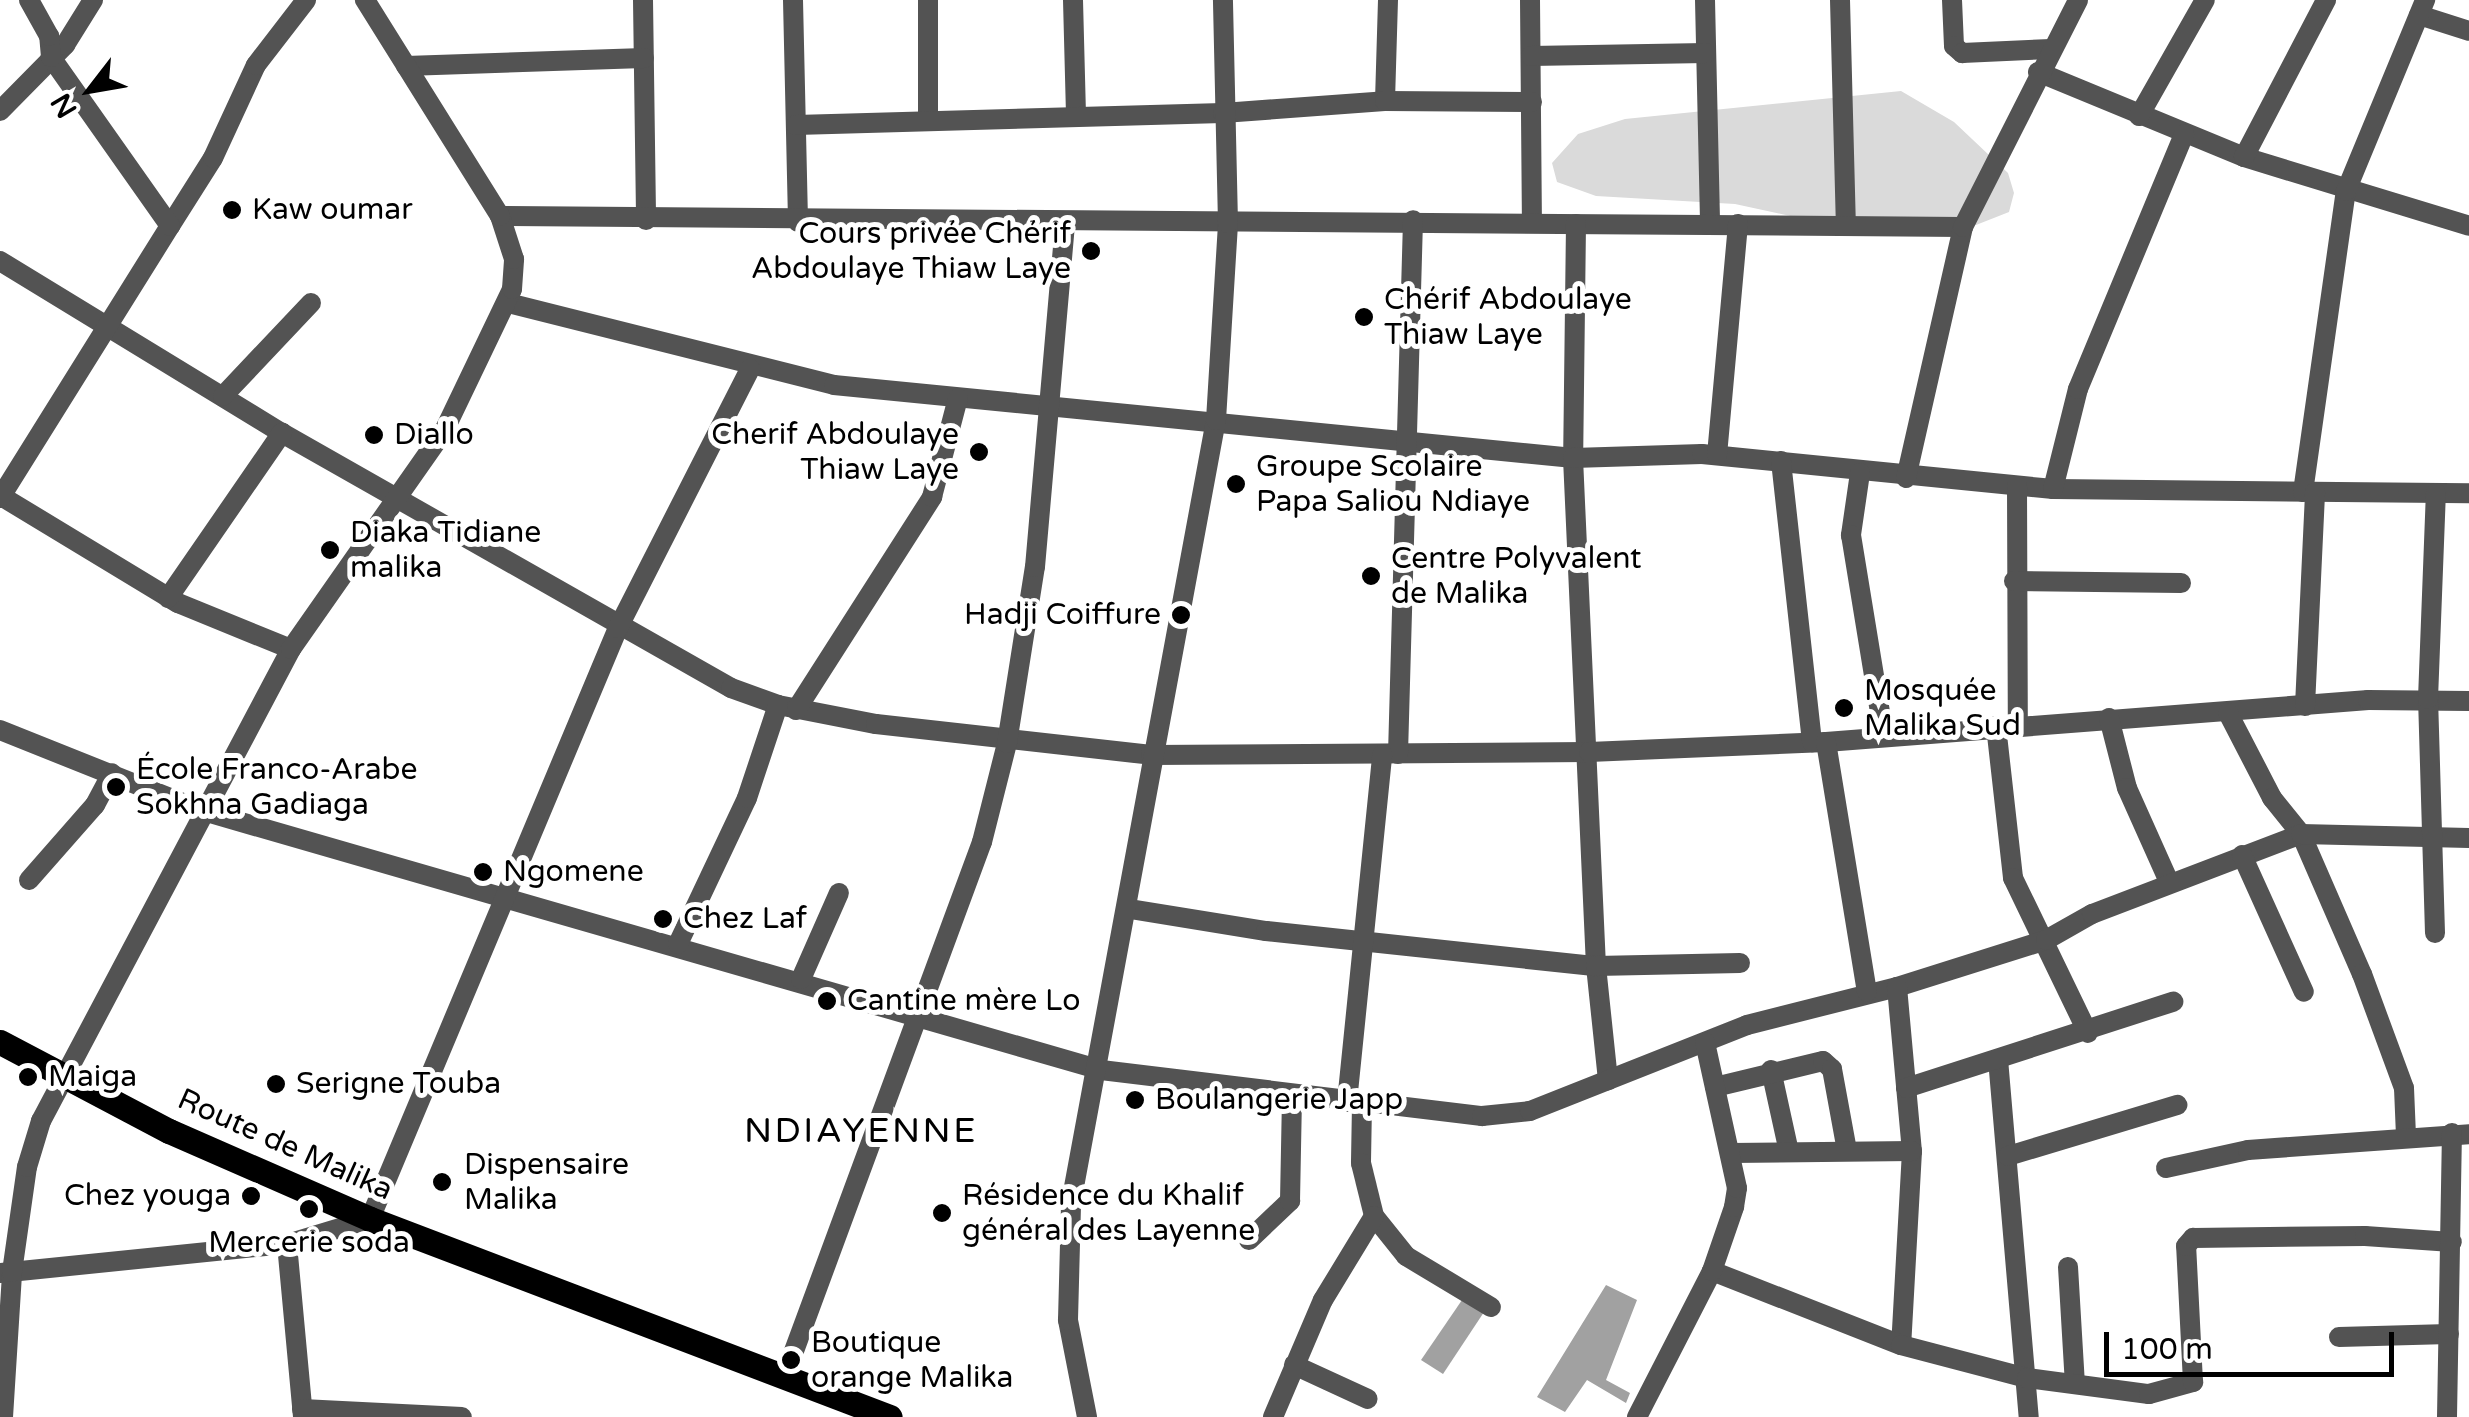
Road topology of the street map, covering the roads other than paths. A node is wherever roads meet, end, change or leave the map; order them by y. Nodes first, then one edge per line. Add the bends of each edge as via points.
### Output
1 (29, 0) edge
2 (93, 0) edge
3 (306, 0) edge
4 (365, 0) edge
5 (643, 0) edge
6 (793, 0) edge
7 (928, 0) edge
8 (1073, 0) edge
9 (1223, 0) edge
10 (1388, 0) edge
11 (1530, 0) edge
12 (1704, 0) edge
13 (1840, 0) edge
14 (1952, 0) edge
15 (2078, 0) edge
16 (2205, 0) edge
17 (2326, 0) edge
18 (2422, 7) edge
19 (2469, 30) edge
20 (2051, 50) junction
21 (1706, 53) junction
22 (1531, 56) junction
23 (50, 58) junction
24 (644, 58) junction
25 (406, 66) junction
26 (2038, 72) junction
27 (1385, 101) junction
28 (1532, 102) junction
29 (0, 111) edge
30 (1223, 113) junction
31 (2139, 116) junction
32 (1076, 117) junction
33 (928, 121) junction
34 (796, 125) junction
35 (2184, 134) junction
36 (2244, 157) junction
37 (2346, 191) junction
38 (500, 216) junction
39 (646, 220) junction
40 (1413, 220) junction
41 (798, 222) junction
42 (1228, 223) junction
43 (1532, 223) junction
44 (1066, 224) junction
45 (1576, 224) junction
46 (1710, 224) junction
47 (1738, 224) junction
48 (1846, 225) junction
49 (170, 226) junction
50 (2469, 226) edge
51 (1963, 227) junction
52 (0, 261) edge
53 (311, 302) dead end
54 (508, 302) junction
55 (110, 323) junction
56 (750, 368) junction
57 (223, 396) junction
58 (958, 398) junction
59 (1050, 407) junction
60 (1216, 420) junction
61 (282, 433) junction
62 (1407, 440) junction
63 (1716, 455) junction
64 (1573, 458) junction
65 (1781, 461) junction
66 (1860, 473) junction
67 (1906, 478) junction
68 (2017, 486) junction
69 (2054, 489) junction
70 (2309, 492) junction
71 (2436, 493) junction
72 (2469, 493) edge
73 (394, 495) junction
74 (1, 497) edge
75 (2014, 581) junction
76 (2181, 583) dead end
77 (168, 598) junction
78 (618, 628) junction
79 (291, 649) junction
80 (2428, 700) junction
81 (2469, 701) edge
82 (2306, 706) junction
83 (787, 707) junction
84 (2228, 713) junction
85 (2110, 718) junction
86 (2007, 726) junction
87 (0, 730) edge
88 (1884, 736) junction
89 (1819, 742) junction
90 (1007, 743) junction
91 (1589, 752) junction
92 (1390, 754) junction
93 (1151, 755) junction
94 (112, 774) junction
95 (203, 811) junction
96 (2301, 834) junction
97 (2469, 838) edge
98 (2434, 840) junction
99 (2242, 856) junction
100 (30, 880) dead end
101 (2169, 882) junction
102 (839, 893) dead end
103 (499, 900) junction
104 (1130, 908) junction
105 (2435, 933) dead end
106 (1364, 939) junction
107 (2046, 940) junction
108 (678, 944) junction
109 (1740, 963) dead end
110 (1596, 966) junction
111 (801, 979) junction
112 (1897, 987) junction
113 (1868, 992) junction
114 (2304, 992) dead end
115 (2173, 1002) dead end
116 (918, 1016) junction
117 (2088, 1033) junction
118 (0, 1042) edge
119 (1705, 1042) junction
120 (1998, 1059) junction
121 (1100, 1070) junction
122 (1771, 1070) junction
123 (62, 1078) junction
124 (1608, 1080) junction
125 (1716, 1087) junction
126 (1906, 1088) junction
127 (1292, 1096) junction
128 (1354, 1103) junction
129 (2177, 1105) dead end
130 (2461, 1134) edge
131 (2406, 1136) junction
132 (1912, 1150) junction
133 (1788, 1152) junction
134 (1846, 1152) junction
135 (1731, 1153) junction
136 (2008, 1156) junction
137 (2166, 1168) dead end
138 (1374, 1216) junction
139 (370, 1219) junction
140 (1249, 1240) dead end
141 (2452, 1242) junction
142 (287, 1244) junction
143 (2068, 1267) dead end
144 (1712, 1270) junction
145 (6, 1272) edge
146 (1491, 1306) dead end
147 (2449, 1334) junction
148 (2338, 1337) dead end
149 (1901, 1346) junction
150 (1294, 1365) junction
151 (784, 1378) junction
152 (2027, 1378) junction
153 (2075, 1384) junction
154 (1368, 1400) dead end
155 (302, 1413) edge
156 (3, 1417) edge
157 (462, 1417) edge
158 (890, 1417) edge
159 (1086, 1417) edge
160 (1273, 1417) edge
161 (1637, 1417) edge
162 (2028, 1417) edge
163 (2447, 1417) edge

1 - 23 street via 49,36
2 - 23 street
3 - 49 street via 256,64 212,158
4 - 25 street
5 - 24 street
6 - 34 street
7 - 33 street
8 - 32 street
9 - 30 street
10 - 27 street
11 - 22 street
12 - 21 street
13 - 48 street
14 - 20 street via 1954,46 1962,52
15 - 20 street
16 - 31 street
17 - 36 street
18 - 19 street
18 - 37 street
20 - 26 street
21 - 22 street
21 - 46 street
22 - 28 street
23 - 29 street
23 - 49 street
24 - 25 street
24 - 39 street
25 - 38 street
26 - 31 street
26 - 51 street
27 - 28 street
27 - 30 street
28 - 43 street
30 - 32 street
30 - 42 street
31 - 35 street
32 - 33 street
33 - 34 street
34 - 41 street
35 - 36 street
35 - 69 street via 2078,390
36 - 37 street
37 - 50 street
37 - 70 street
38 - 39 street
38 - 54 street via 514,259
39 - 41 street
40 - 42 street
40 - 43 street
40 - 62 street
41 - 44 street
42 - 44 street
42 - 60 street
43 - 45 street
44 - 59 street
45 - 46 street
45 - 64 street
46 - 47 street
47 - 48 street
47 - 63 street
48 - 51 street
49 - 55 street
51 - 67 street
52 - 55 street
53 - 57 street
54 - 56 street
54 - 73 street via 444,429
55 - 57 street
55 - 74 street
56 - 58 street
56 - 78 street
57 - 61 street
58 - 59 street
58 - 83 street via 932,497
59 - 60 street
59 - 90 street
60 - 62 street
60 - 93 street
61 - 73 street
61 - 77 street
62 - 64 street
62 - 92 street
63 - 64 street
63 - 65 street
64 - 91 street
65 - 66 street
65 - 89 street
66 - 67 street
66 - 88 street via 1852,535
67 - 68 street
68 - 69 street
68 - 75 street
69 - 70 street
70 - 71 street
70 - 82 street
71 - 72 street
71 - 80 street
73 - 78 street
73 - 79 street
74 - 77 street
75 - 76 street
75 - 86 street
77 - 79 street
78 - 83 street
78 - 103 street
79 - 95 street
80 - 81 street
80 - 82 street
80 - 98 street
82 - 84 street
83 - 90 street
83 - 108 street
84 - 85 street
84 - 96 street via 2272,798
85 - 86 street
85 - 101 street via 2127,788
86 - 88 street
86 - 107 street via 2009,862
87 - 94 street
88 - 89 street
89 - 91 street
89 - 113 street
90 - 93 street
90 - 116 street via 982,842
91 - 92 street
91 - 110 street
92 - 93 street
92 - 106 street
93 - 104 street
94 - 95 street
94 - 100 street via 95,805
95 - 103 street
95 - 123 street
96 - 98 street
96 - 99 street
96 - 131 street via 2404,1088
97 - 98 street
98 - 105 street
99 - 101 street
99 - 114 street
101 - 107 street
102 - 111 street
103 - 108 street
103 - 139 street
104 - 106 street
104 - 121 street
106 - 110 street
106 - 128 street
107 - 112 street
107 - 117 street
108 - 111 street
109 - 110 street
110 - 124 street
111 - 116 street
112 - 113 street
112 - 126 street
113 - 119 street
115 - 117 street
116 - 121 street
116 - 151 street
117 - 120 street
118 - 123 main road, Route de Malika
119 - 124 street
119 - 125 street
120 - 126 street
120 - 136 street
121 - 127 street
121 - 159 street via 1071,1203 1066,1262 1071,1342
122 - 125 street
122 - 133 street
122 - 134 street via 1814,1058 1832,1069
123 - 139 main road, Route de Malika
123 - 145 street via 29,1155
124 - 128 street via 1508,1114
125 - 135 street
126 - 132 street
127 - 128 street
127 - 140 street via 1290,1201
128 - 138 street
129 - 136 street
130 - 131 street
130 - 141 street
131 - 137 street via 2248,1150
132 - 134 street
132 - 149 street
133 - 134 street
133 - 135 street
135 - 144 street via 1737,1188
136 - 152 street
138 - 146 street via 1406,1256
138 - 150 street
139 - 142 street
139 - 151 main road, Route de Malika
141 - 147 street
141 - 153 street via 2193,1238 2186,1246 2193,1382 2149,1394
142 - 145 street
142 - 155 street
143 - 153 street
144 - 149 street
144 - 161 street
145 - 156 street
147 - 148 street
147 - 163 street
149 - 152 street
150 - 154 street
150 - 160 street
151 - 158 main road, Route de Malika
152 - 153 street
152 - 162 street
155 - 157 street

